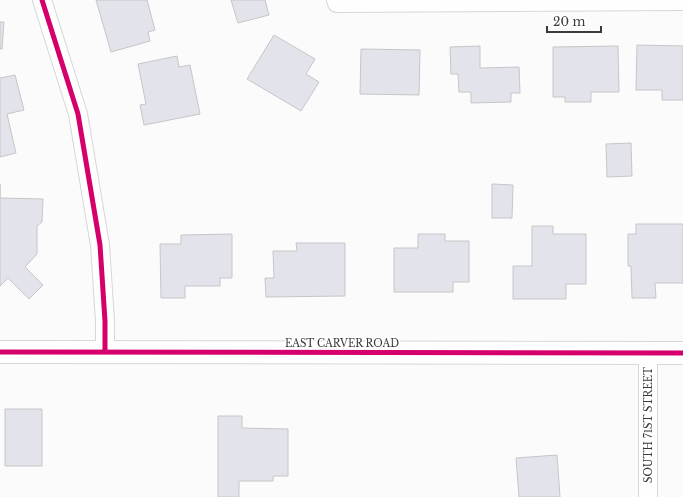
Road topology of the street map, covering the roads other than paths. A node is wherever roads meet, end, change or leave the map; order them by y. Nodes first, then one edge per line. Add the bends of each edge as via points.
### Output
1 (42, 0) edge
2 (337, 1) edge
3 (683, 1) edge
4 (105, 351) junction
5 (0, 352) edge
6 (648, 353) junction
7 (683, 353) edge
8 (648, 497) edge

1 - 4 street via 78,114 100,246
2 - 3 street
4 - 5 street, EAST CARVER ROAD
4 - 6 street, EAST CARVER ROAD
6 - 7 street, EAST CARVER ROAD
6 - 8 street, SOUTH 71ST STREET

